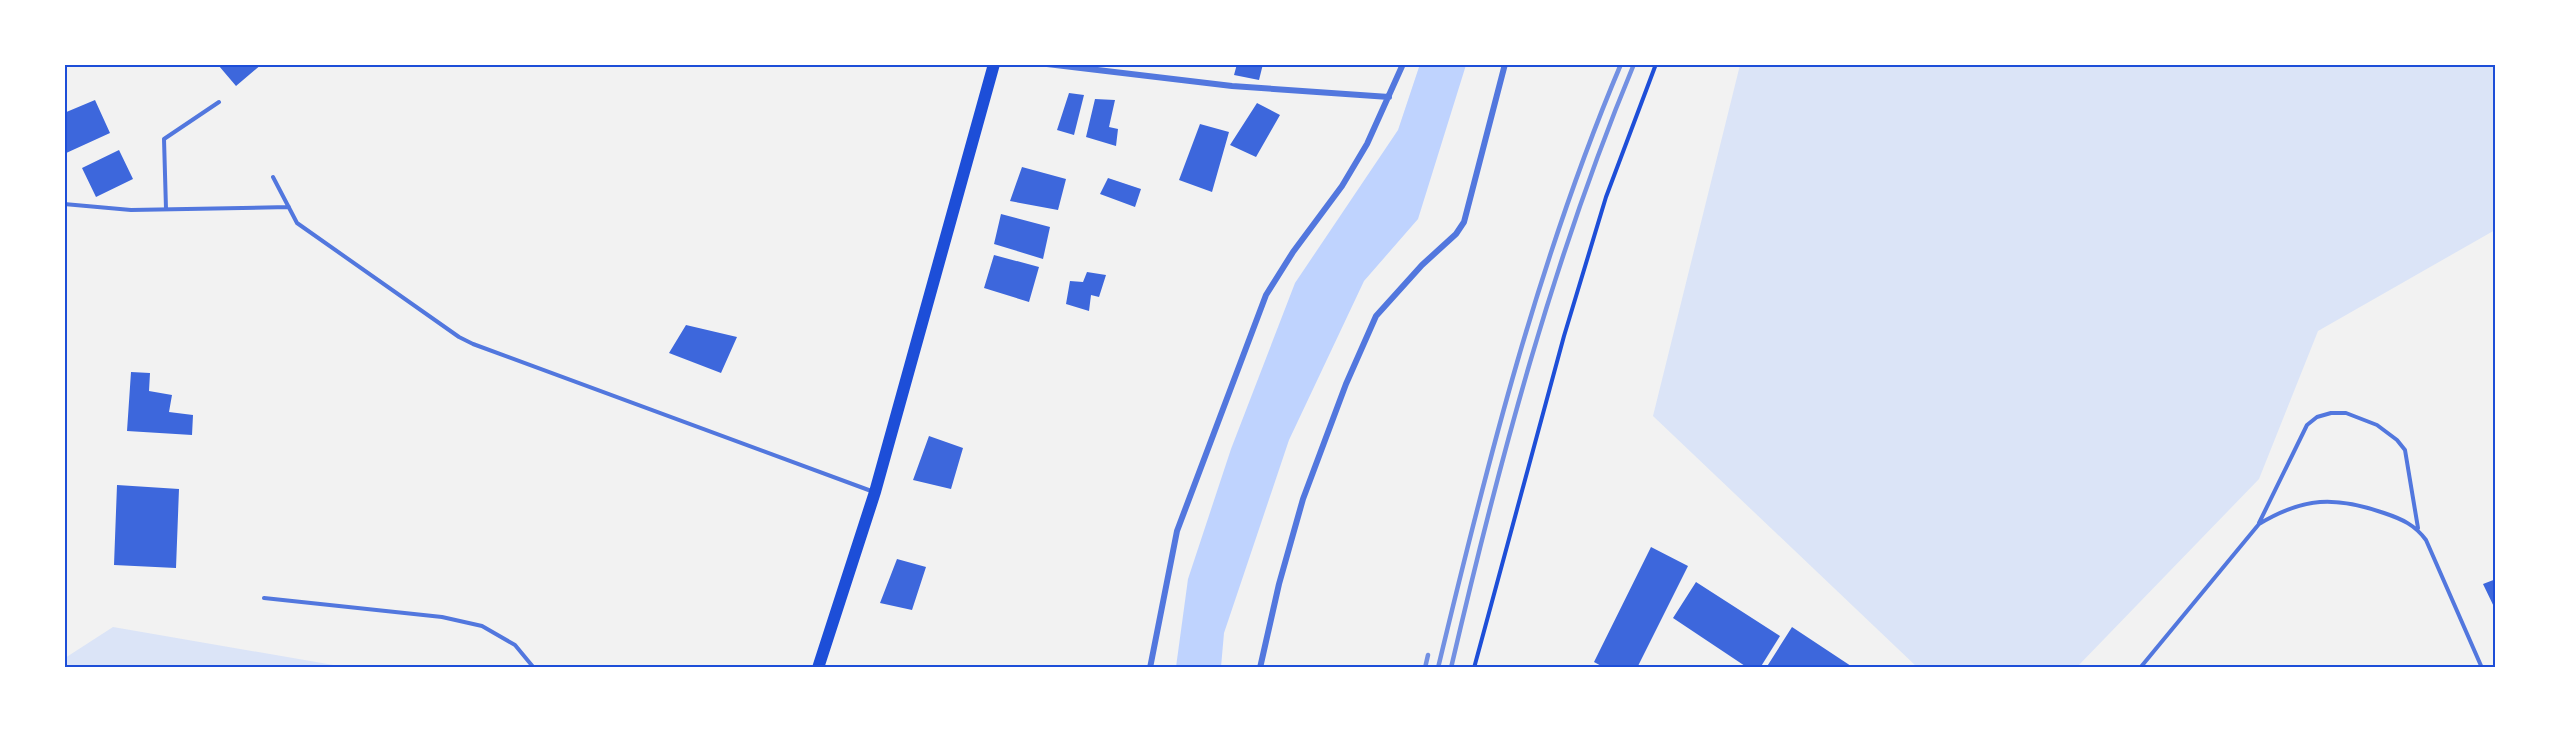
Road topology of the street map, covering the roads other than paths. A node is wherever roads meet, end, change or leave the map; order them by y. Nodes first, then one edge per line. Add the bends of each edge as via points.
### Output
1 (994, 64) edge
2 (1047, 64) edge
3 (1403, 64) edge
4 (1505, 64) edge
5 (1389, 98) junction
6 (219, 102) dead end
7 (273, 177) dead end
8 (64, 204) edge
9 (289, 207) junction
10 (166, 209) junction
11 (875, 492) junction
12 (2259, 524) junction
13 (2418, 529) junction
14 (264, 598) dead end
15 (534, 668) edge
16 (818, 668) edge
17 (1150, 668) edge
18 (1260, 668) edge
19 (2140, 668) edge
20 (2482, 668) edge

1 - 11 main road
2 - 5 street via 1232,86
3 - 5 street
4 - 18 street via 1464,222 1376,316 1346,384 1302,499
5 - 17 street via 1342,186 1266,295 1177,531
6 - 10 lane via 164,139
7 - 9 lane
8 - 10 lane
9 - 10 lane
9 - 11 lane via 297,224 473,344
11 - 16 main road
12 - 13 lane via 2282,510 2332,501 2357,503
12 - 13 lane via 2307,425 2317,417 2339,413 2377,425 2405,450
12 - 19 lane
13 - 20 lane
14 - 15 lane via 442,617 482,626 514,645

